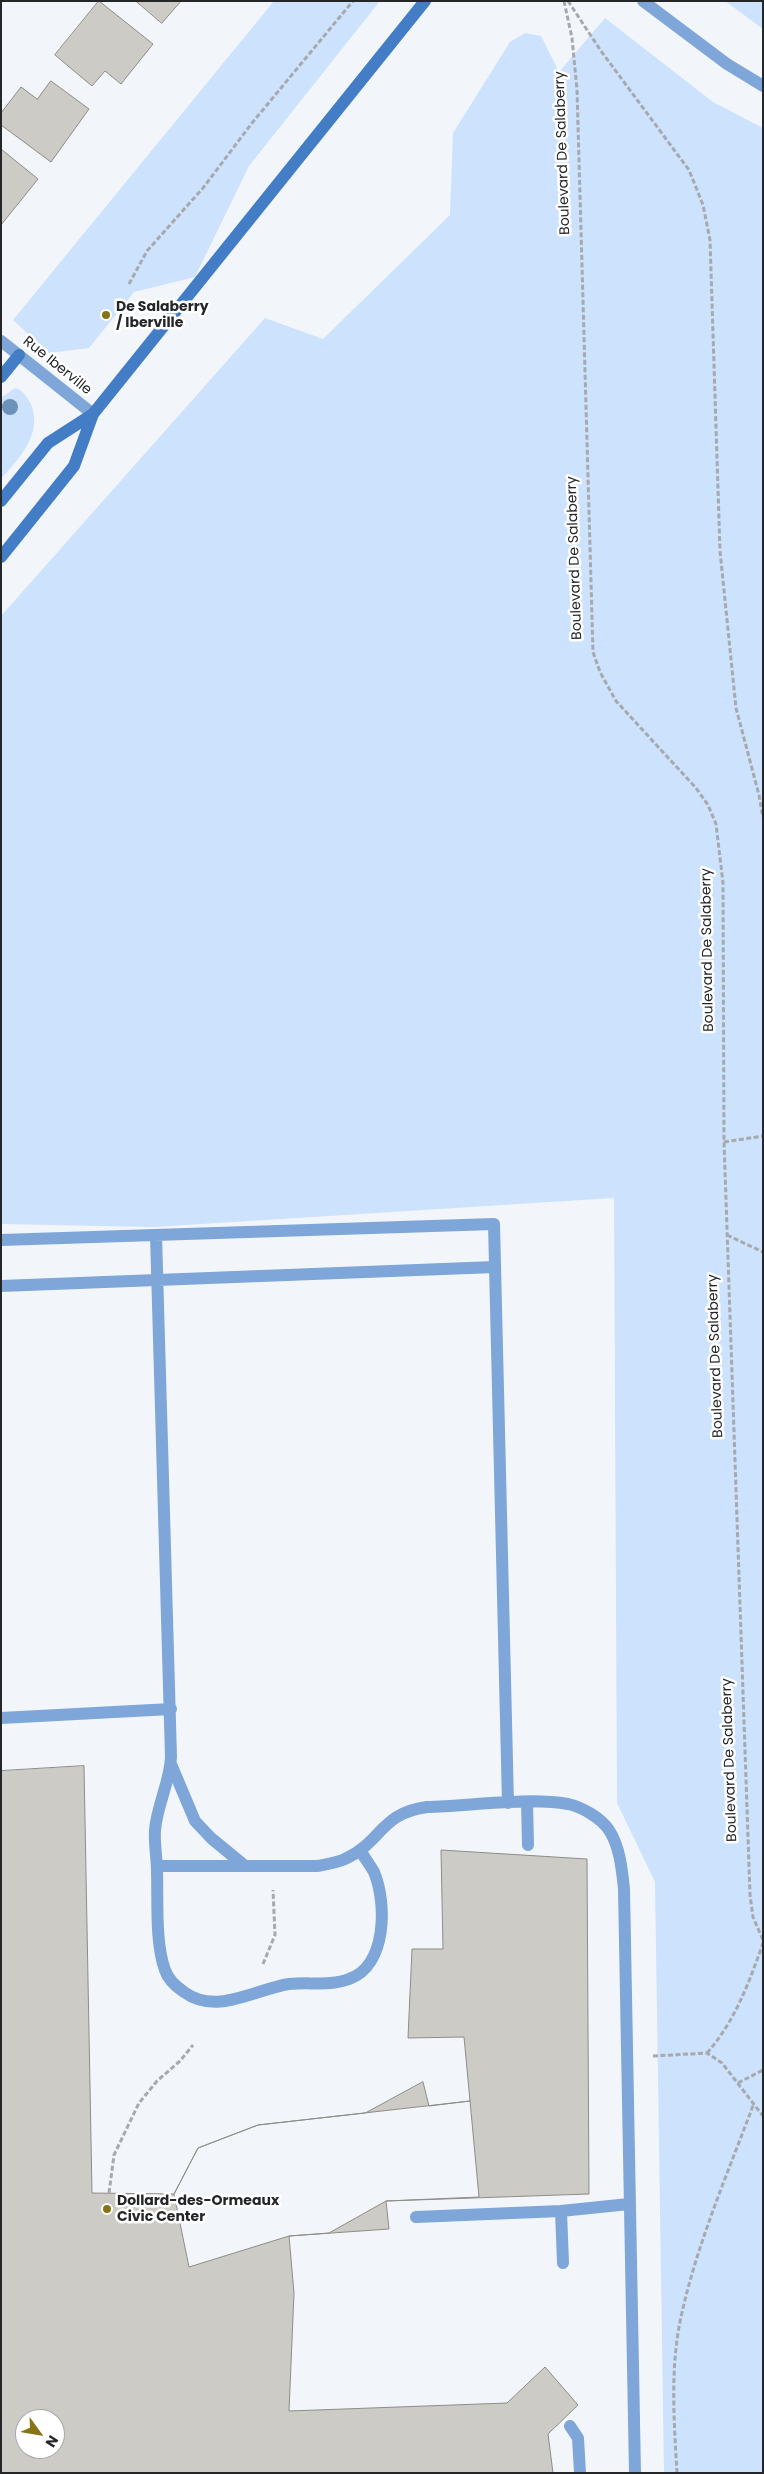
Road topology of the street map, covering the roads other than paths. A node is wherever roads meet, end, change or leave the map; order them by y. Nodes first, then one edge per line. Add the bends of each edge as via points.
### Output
1 (425, 1) edge
2 (643, 1) edge
3 (763, 86) edge
4 (1, 341) edge
5 (20, 355) junction
6 (1, 376) edge
7 (93, 414) junction
8 (1, 501) edge
9 (1, 557) edge
10 (156, 1235) junction
11 (1, 1240) edge
12 (495, 1267) junction
13 (158, 1281) junction
14 (1, 1286) edge
15 (171, 1709) junction
16 (1, 1718) edge
17 (171, 1764) junction
18 (526, 1802) junction
19 (508, 1804) junction
20 (528, 1845) dead end
21 (360, 1850) junction
22 (157, 1866) junction
23 (245, 1866) junction
24 (629, 2204) junction
25 (561, 2211) junction
26 (416, 2217) dead end
27 (563, 2263) dead end
28 (570, 2426) dead end
29 (580, 2473) edge
30 (635, 2473) edge

1 - 7 street
2 - 3 street via 727,64
4 - 5 street, Rue Iberville
5 - 6 street
5 - 7 street, Rue Iberville
7 - 8 street via 48,443
7 - 9 street via 74,466
10 - 11 street
10 - 12 street via 494,1224
10 - 13 street
12 - 13 street
12 - 19 street
13 - 14 street
13 - 15 street
15 - 16 street
15 - 17 street
17 - 22 street via 155,1830
17 - 23 street via 195,1821
18 - 19 street
18 - 20 street
18 - 24 street via 569,1804 599,1819 609,1830 621,1866
19 - 21 street via 412,1809 387,1823
21 - 22 street via 374,1872 380,1899 379,1946 365,1970 348,1980 289,1984 224,2001 189,1996 165,1970
21 - 23 street via 331,1864
22 - 23 street
24 - 25 street
24 - 30 street
25 - 26 street
25 - 27 street
28 - 29 street via 578,2438

